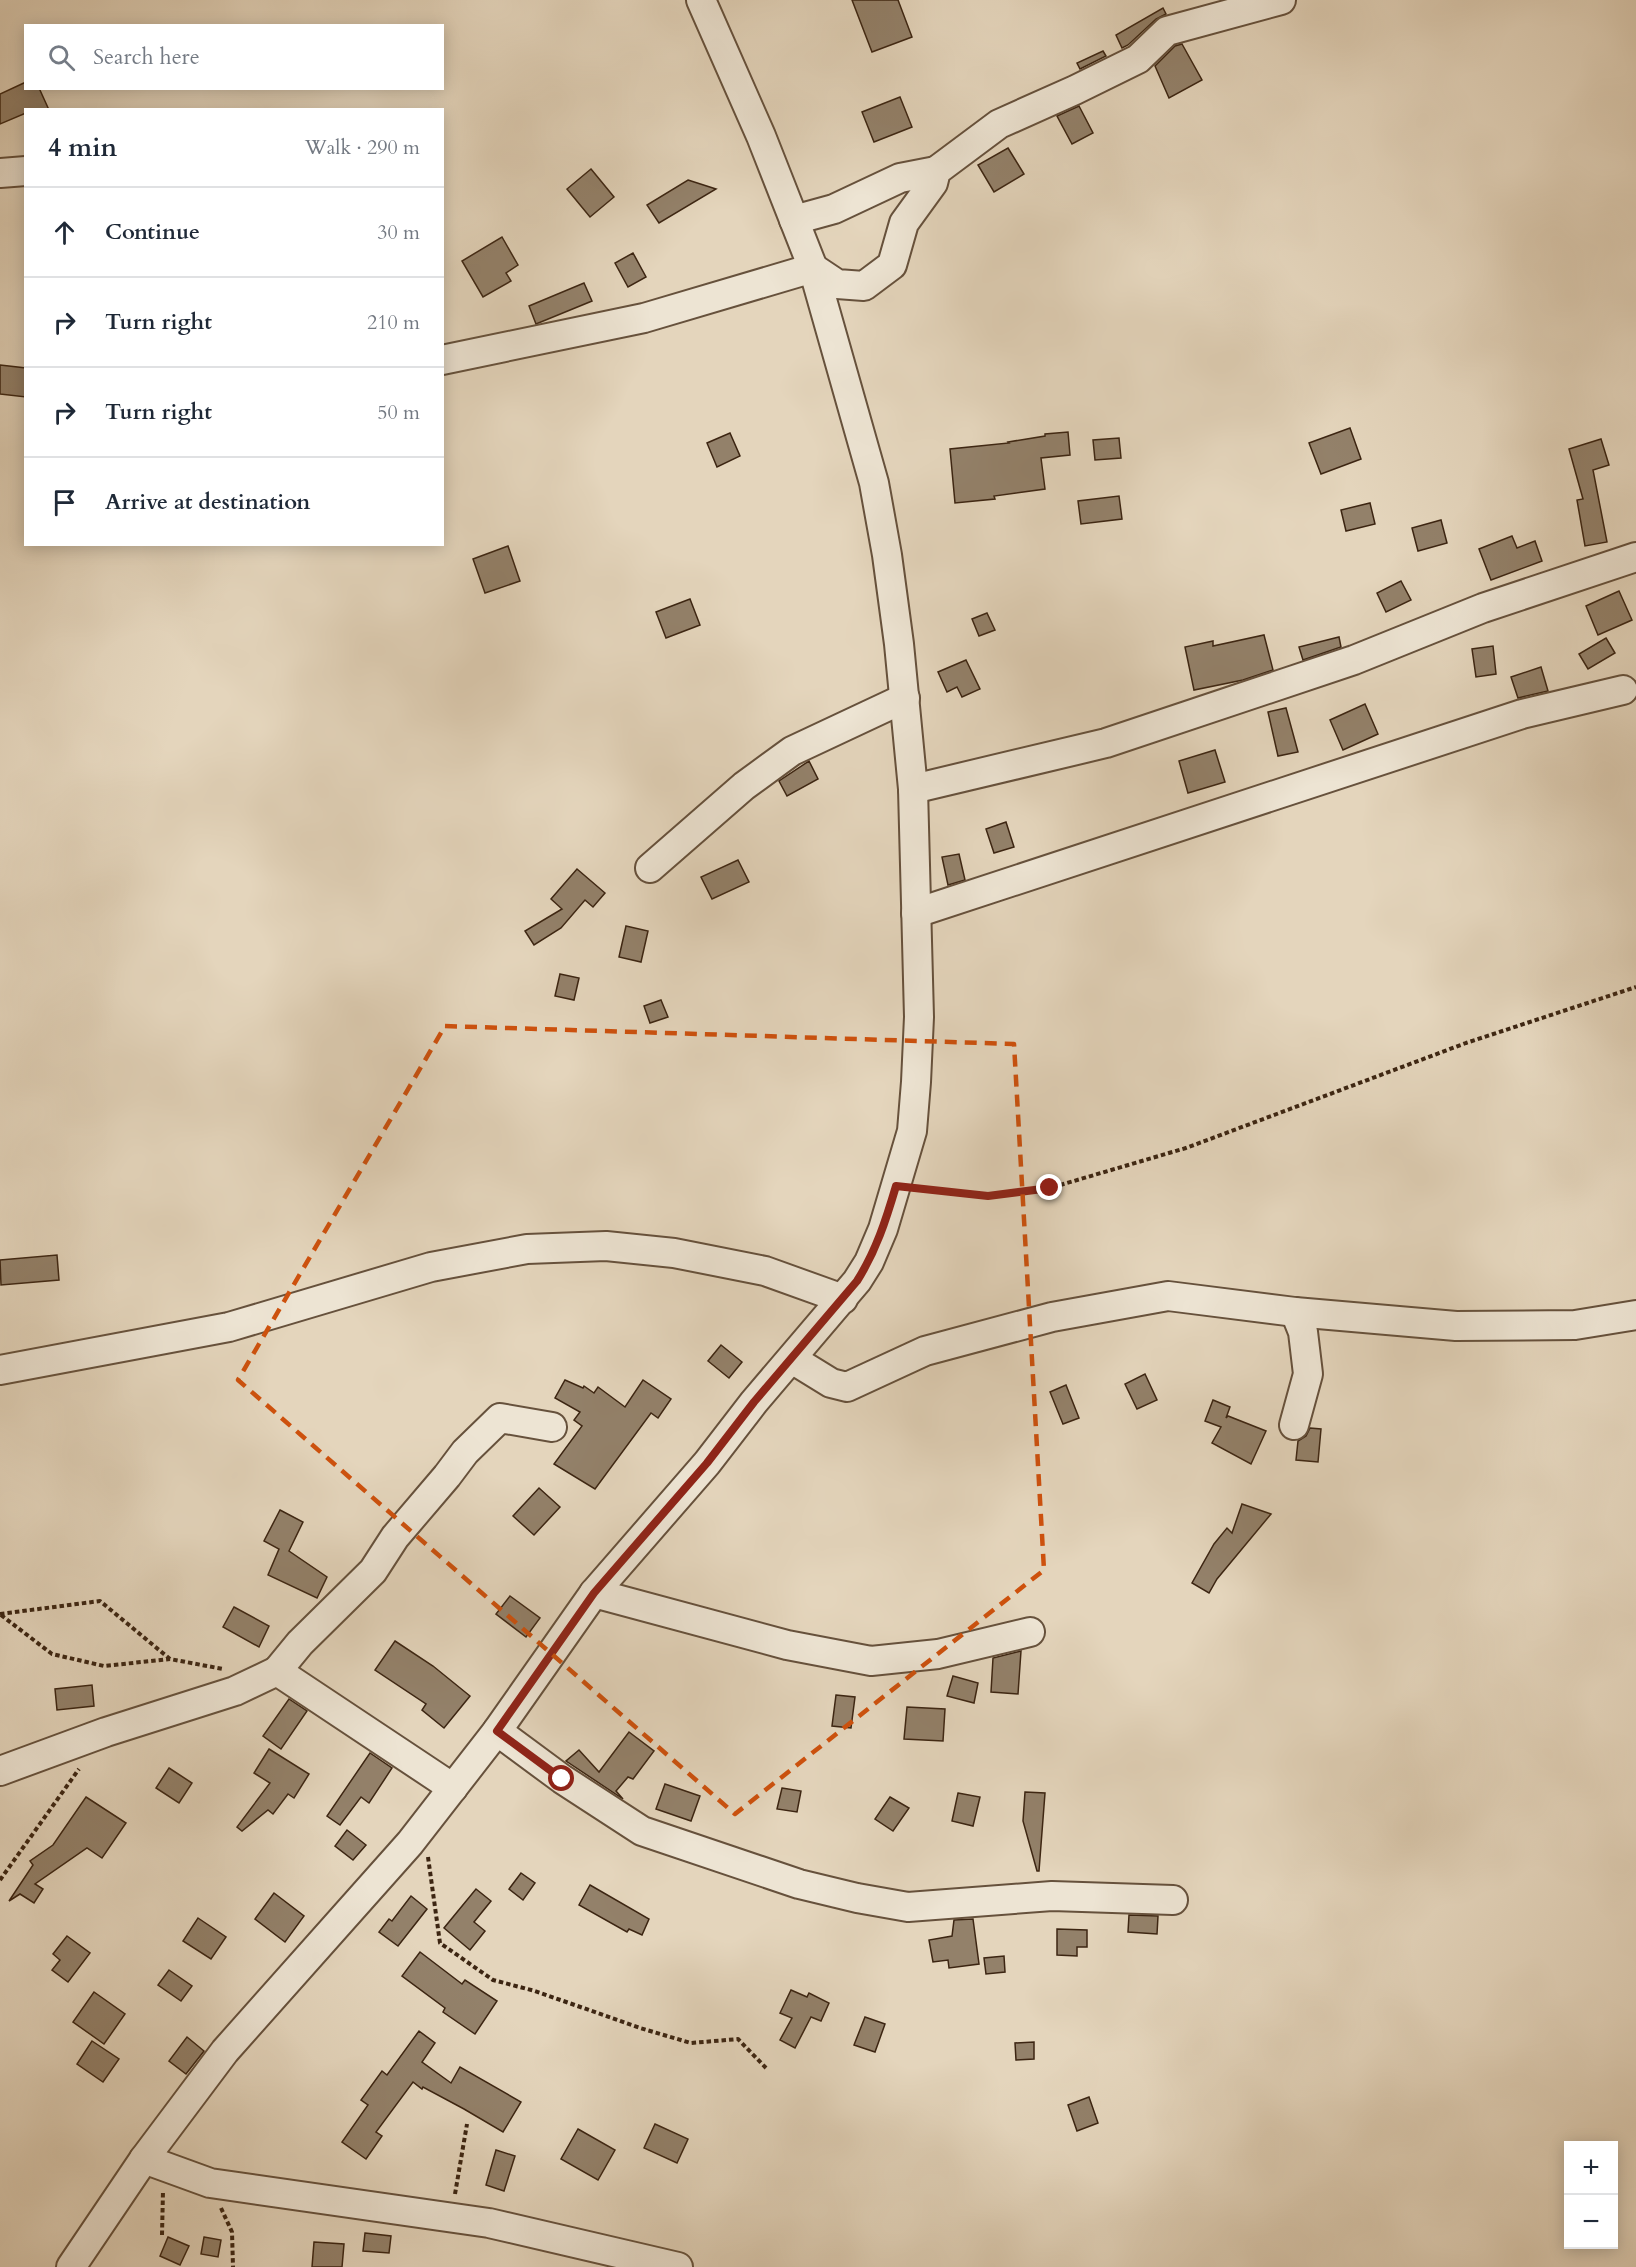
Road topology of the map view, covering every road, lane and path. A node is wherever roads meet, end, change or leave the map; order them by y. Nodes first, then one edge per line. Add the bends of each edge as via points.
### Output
1 (701, 0) edge
2 (1281, 0) edge
3 (24, 171) edge
4 (936, 171) junction
5 (0, 173) edge
6 (794, 220) junction
7 (813, 268) junction
8 (444, 360) edge
9 (1636, 557) edge
10 (1623, 690) dead end
11 (905, 698) junction
12 (913, 789) junction
13 (650, 868) dead end
14 (916, 913) junction
15 (1636, 987) edge
16 (896, 1186) junction
17 (843, 1299) junction
18 (1295, 1312) junction
19 (1636, 1315) edge
20 (792, 1359) junction
21 (0, 1370) edge
22 (1294, 1425) dead end
23 (552, 1427) dead end
24 (594, 1593) junction
25 (0, 1614) edge
26 (1030, 1632) dead end
27 (171, 1659) junction
28 (277, 1671) junction
29 (235, 1691) junction
30 (497, 1731) junction
31 (106, 1732) junction
32 (0, 1771) edge
33 (453, 1788) junction
34 (410, 1843) junction
35 (0, 1880) edge
36 (1173, 1900) dead end
37 (766, 2068) dead end
38 (467, 2124) dead end
39 (154, 2162) junction
40 (210, 2183) junction
41 (452, 2218) junction
42 (162, 2235) dead end
43 (71, 2267) edge
44 (233, 2267) edge
45 (678, 2267) edge

1 - 6 street
2 - 4 street via 1167,31 1138,59 999,124
3 - 5 street
4 - 6 street via 900,178 834,209
4 - 7 street via 933,183 904,223 892,265 864,286 837,284
6 - 7 street
7 - 8 street via 644,318
7 - 11 street via 874,483
9 - 12 street via 1483,608 1354,660 1106,743
10 - 14 street via 1522,714
11 - 12 street
11 - 13 street via 792,751 744,786
12 - 14 street
14 - 16 street via 919,1017 912,1131
15 - 16 path via 1466,1043 1186,1148 1050,1188 988,1196
16 - 17 street via 869,1262
17 - 20 street
17 - 21 street via 765,1271 674,1253 606,1246 526,1249 431,1267 229,1327
18 - 19 street via 1456,1326 1575,1325
18 - 20 street via 1168,1296 1052,1317 925,1351 847,1387 831,1383
18 - 22 street via 1303,1332 1308,1374
20 - 24 street
23 - 28 street via 500,1418 465,1452 395,1537 373,1571
24 - 26 street via 787,1645 871,1661 938,1654
24 - 30 street
25 - 27 path via 52,1654 104,1666
25 - 27 path via 100,1601
27 - 29 path via 223,1669
28 - 29 street
28 - 33 street
29 - 31 street
30 - 33 street
30 - 36 street via 642,1831 819,1888 908,1907 1052,1896
31 - 32 street
31 - 35 path
33 - 34 street
34 - 37 path via 428,1855 440,1943 493,1980 691,2043 738,2039
34 - 39 street via 225,2050
38 - 41 path
39 - 40 street
39 - 42 path
39 - 43 street
40 - 41 street
40 - 44 path via 232,2232
41 - 45 street

